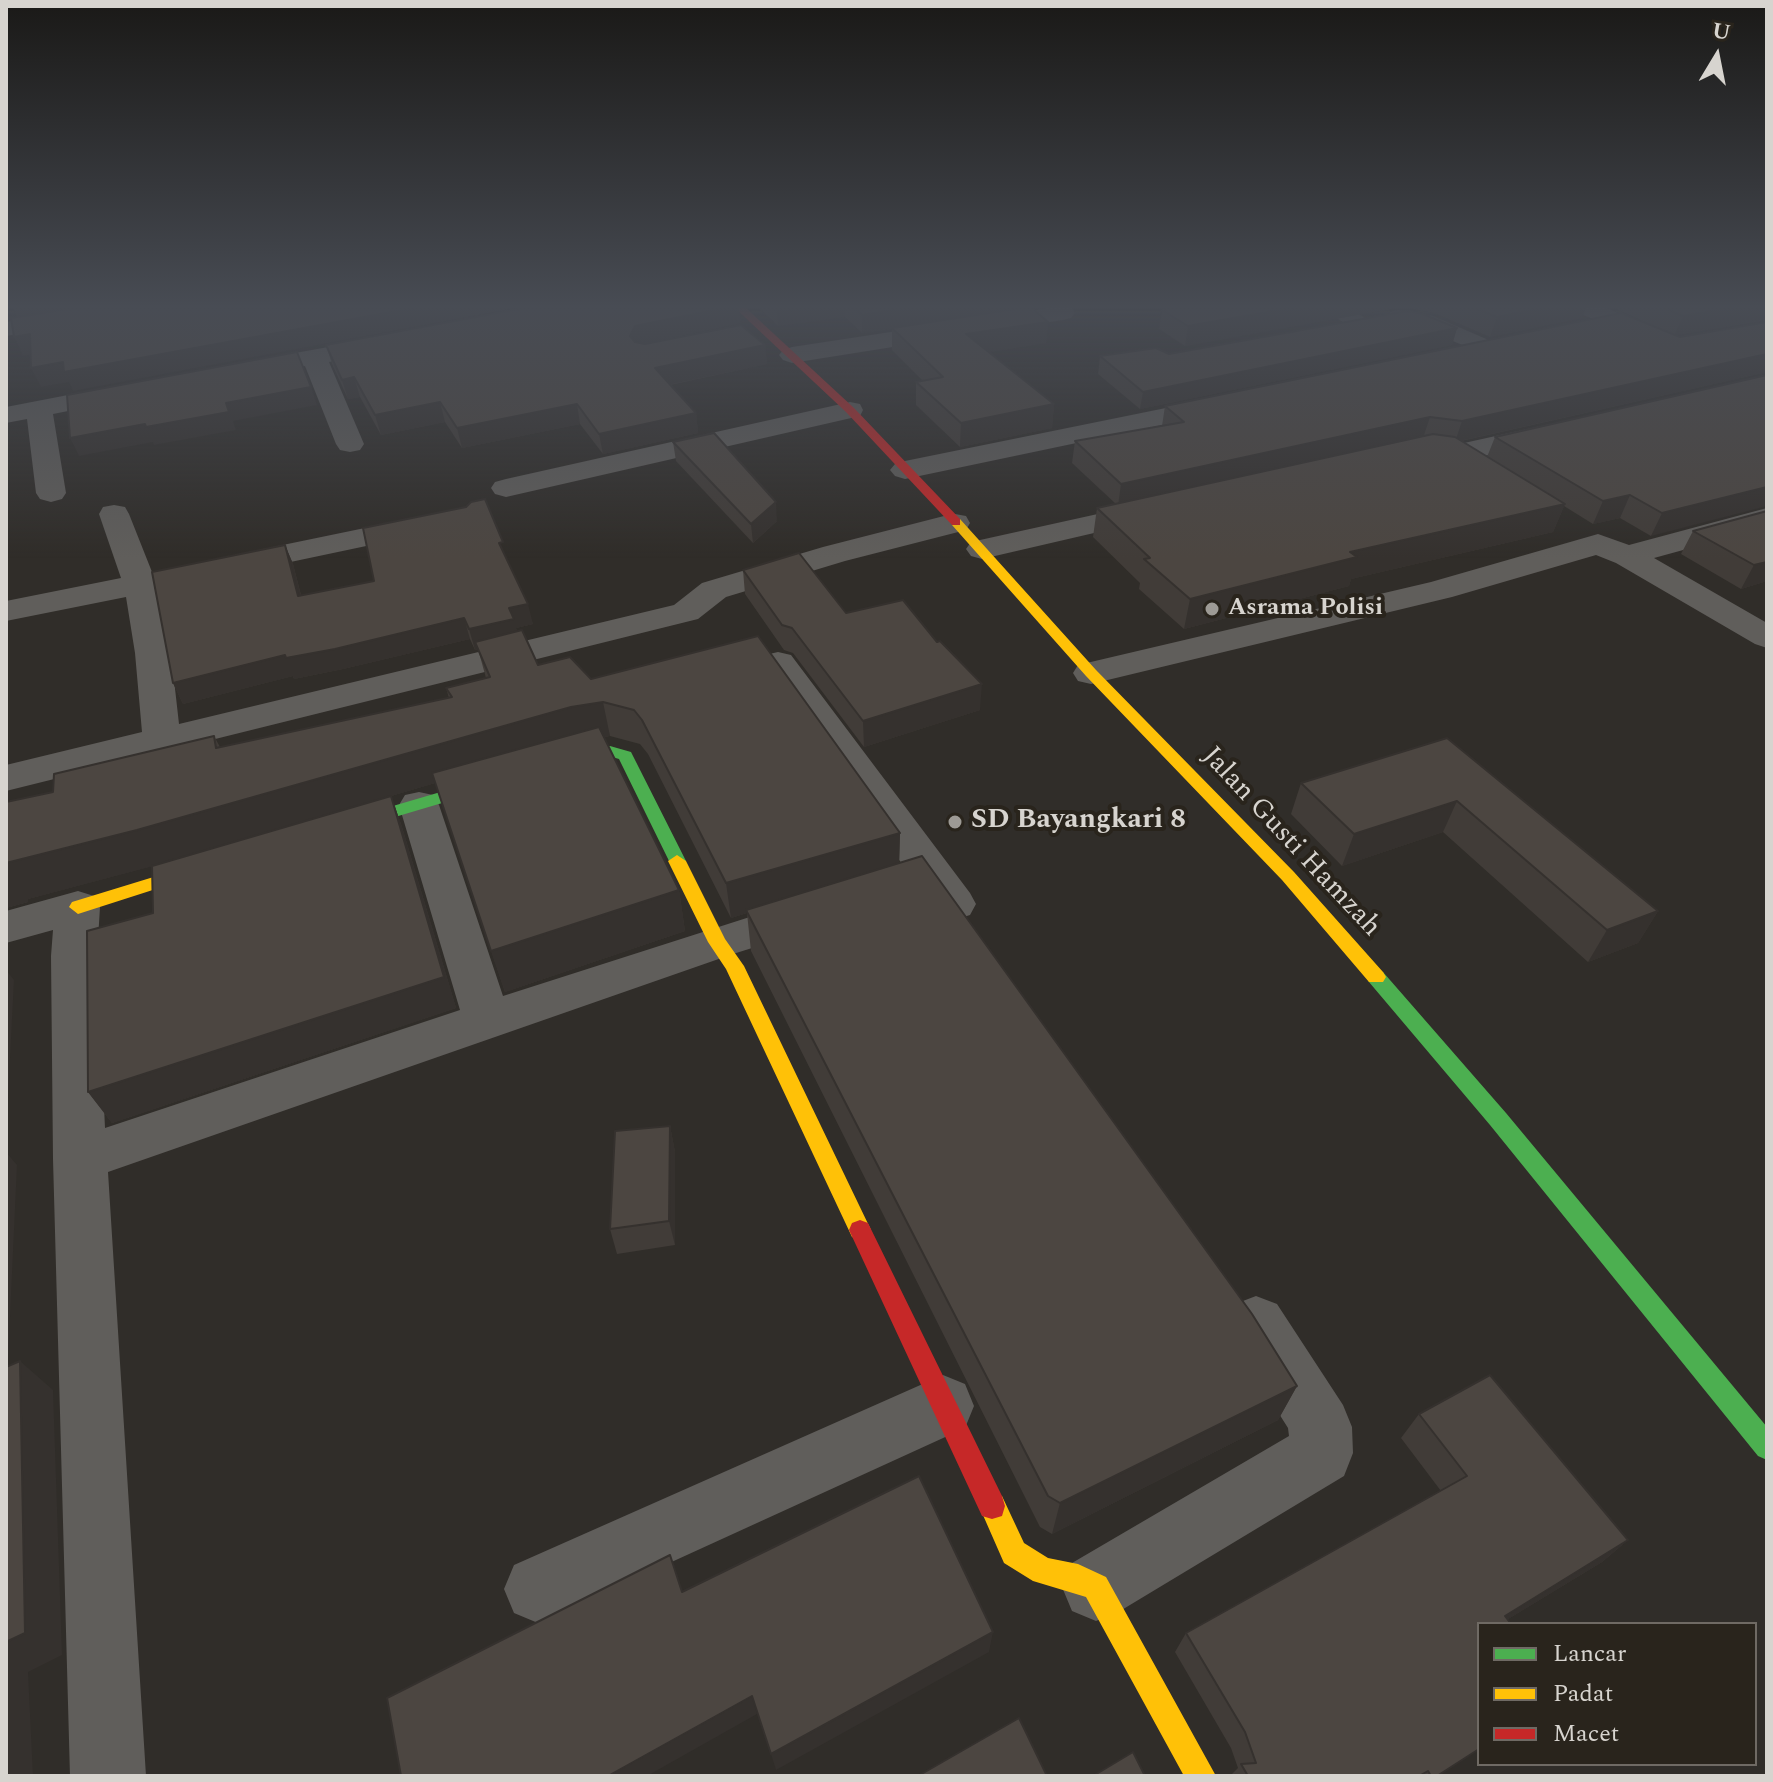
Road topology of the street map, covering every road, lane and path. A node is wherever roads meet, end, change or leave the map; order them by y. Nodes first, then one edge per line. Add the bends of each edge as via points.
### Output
1 (134, 391) edge
2 (328, 391) edge
3 (830, 391) edge
4 (1243, 400) edge
5 (39, 409) junction
6 (850, 410) junction
7 (6, 415) edge
8 (1574, 427) edge
9 (350, 444) dead end
10 (1455, 454) junction
11 (1393, 457) edge
12 (905, 470) junction
13 (1494, 478) edge
14 (506, 488) dead end
15 (51, 493) dead end
16 (1180, 504) edge
17 (114, 514) dead end
18 (1767, 517) edge
19 (445, 520) edge
20 (955, 523) junction
21 (1599, 542) junction
22 (982, 549) junction
23 (140, 584) junction
24 (6, 611) edge
25 (1767, 637) edge
26 (778, 663) edge
27 (1091, 673) junction
28 (162, 740) junction
29 (6, 778) edge
30 (419, 805) junction
31 (318, 834) edge
32 (229, 860) edge
33 (890, 889) junction
34 (78, 907) junction
35 (6, 927) edge
36 (977, 937) edge
37 (717, 942) junction
38 (487, 1020) junction
39 (80, 1159) junction
40 (1231, 1290) edge
41 (943, 1406) junction
42 (1767, 1447) edge
43 (1096, 1587) junction
44 (538, 1589) dead end
45 (108, 1776) edge
46 (1201, 1776) edge

1 - 5 street
2 - 9 street
3 - 6 street, Jalan Gusti Hamzah
4 - 12 street
5 - 7 street
5 - 15 street
6 - 12 street, Jalan Gusti Hamzah
6 - 14 street
8 - 10 street
10 - 11 street via 1424,450
10 - 13 street
12 - 20 street, Jalan Gusti Hamzah
16 - 22 street
17 - 23 street
18 - 21 street
19 - 23 street
20 - 22 street, Jalan Gusti Hamzah
20 - 28 street via 714,590 686,612
21 - 25 street
21 - 27 street via 1440,590
22 - 27 street, Jalan Gusti Hamzah
23 - 24 street
23 - 28 street
26 - 33 street
27 - 42 street, Jalan Gusti Hamzah via 1288,876 1498,1119
28 - 29 street
30 - 31 street
30 - 37 street via 593,753 625,756
30 - 38 street
32 - 34 street
33 - 36 street
33 - 37 street
34 - 35 street
34 - 39 street via 74,956
37 - 38 street
37 - 41 street via 734,966
38 - 39 street
39 - 45 street
40 - 43 street via 1310,1406 1321,1427 1321,1453
41 - 43 street via 1014,1553 1043,1571
41 - 44 street
43 - 46 street

